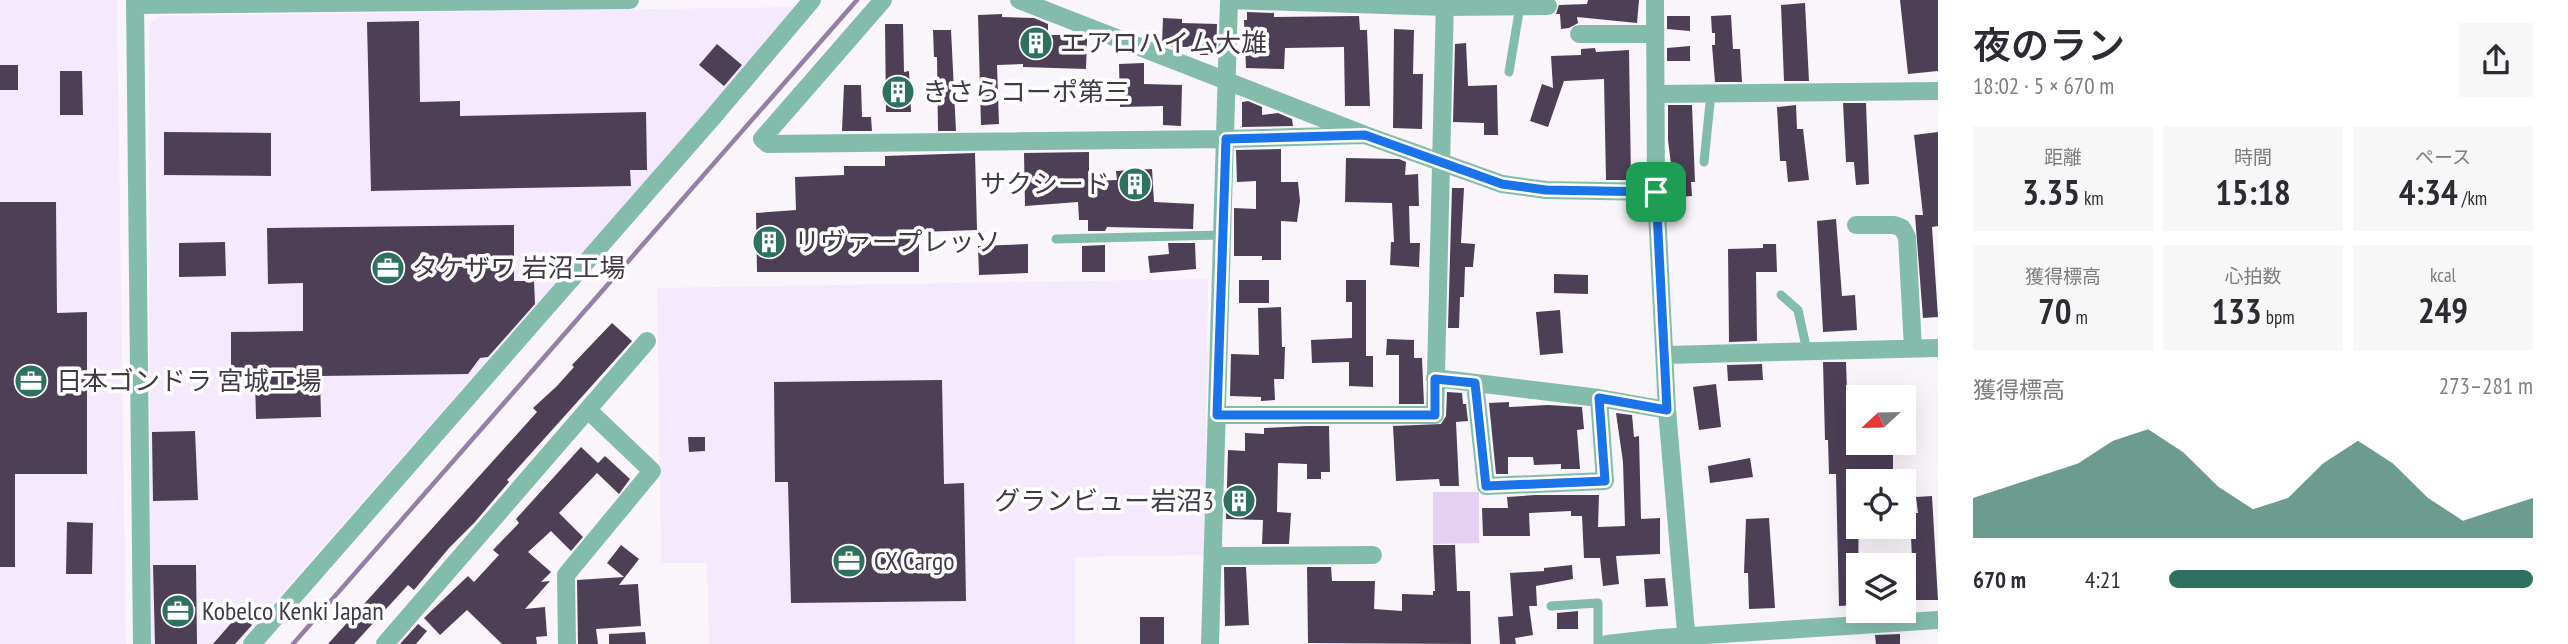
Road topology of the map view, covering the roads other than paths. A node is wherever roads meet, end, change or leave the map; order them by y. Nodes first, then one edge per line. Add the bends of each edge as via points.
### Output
1 (629, 0) edge
2 (812, 0) edge
3 (883, 0) edge
4 (1019, 0) edge
5 (1229, 0) edge
6 (1655, 0) edge
7 (135, 3) edge
8 (1445, 3) edge
9 (1520, 6) junction
10 (1548, 6) dead end
11 (1579, 34) dead end
12 (1655, 34) junction
13 (1509, 72) dead end
14 (1227, 79) junction
15 (1938, 91) edge
16 (1711, 93) junction
17 (1656, 94) junction
18 (1365, 135) junction
19 (1226, 139) junction
20 (1441, 161) junction
21 (1704, 162) dead end
22 (1656, 192) junction
23 (1856, 225) dead end
24 (1223, 235) junction
25 (1056, 239) dead end
26 (1781, 295) dead end
27 (647, 341) dead end
28 (1913, 348) junction
29 (1938, 348) edge
30 (1807, 351) junction
31 (1666, 355) junction
32 (1435, 379) junction
33 (1475, 383) junction
34 (1599, 398) junction
35 (588, 410) junction
36 (1667, 410) junction
37 (1217, 415) junction
38 (1373, 555) dead end
39 (1213, 556) junction
40 (1551, 606) dead end
41 (1938, 620) edge
42 (1687, 640) edge
43 (142, 644) edge
44 (252, 644) edge
45 (385, 644) edge
46 (567, 644) edge
47 (1210, 644) edge
48 (1598, 644) edge
49 (1607, 644) edge

1 - 7 street
2 - 44 street
3 - 19 street via 762,139 782,144
4 - 14 street
5 - 8 street
5 - 14 street
6 - 12 street
7 - 43 street
8 - 9 street
8 - 20 street
9 - 10 street
9 - 13 lane
11 - 12 street
12 - 17 street
14 - 18 street
14 - 19 street
15 - 16 street
16 - 17 street
16 - 21 lane
17 - 22 street
18 - 19 street
18 - 20 street
19 - 24 street
20 - 22 street via 1502,184 1546,190
20 - 32 street
22 - 31 street
23 - 28 street via 1894,225 1907,237
24 - 25 lane
24 - 37 street
26 - 30 lane via 1798,310
27 - 35 street
28 - 29 street
28 - 30 street
30 - 31 street
31 - 36 street
32 - 33 street
32 - 37 street via 1435,415
33 - 34 street
33 - 34 street via 1486,486 1605,481
34 - 36 street
35 - 45 street
35 - 46 street via 652,471 566,575
36 - 42 street
37 - 39 street
38 - 39 street
39 - 47 street
40 - 48 lane via 1598,603
41 - 42 street
42 - 49 street

